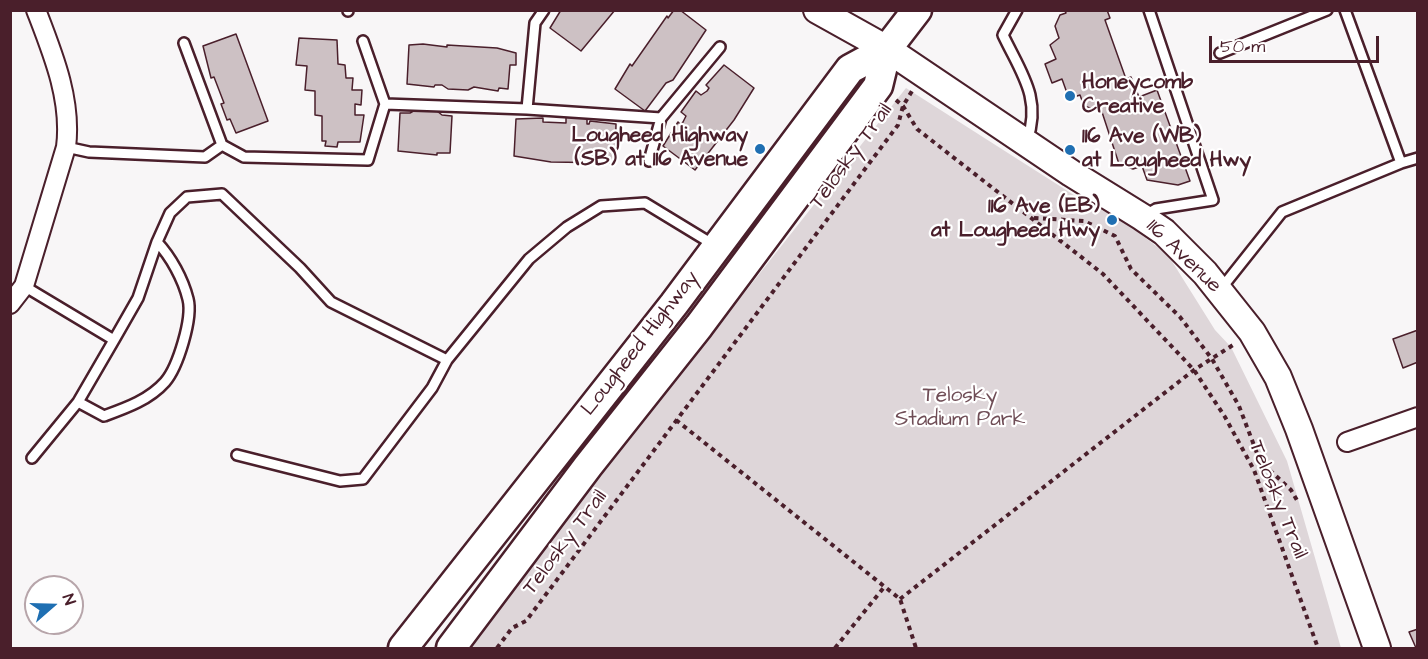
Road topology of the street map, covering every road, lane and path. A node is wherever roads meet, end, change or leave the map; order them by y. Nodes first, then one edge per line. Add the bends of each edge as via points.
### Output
1 (36, 10) edge
2 (544, 10) edge
3 (817, 10) edge
4 (917, 10) edge
5 (1017, 10) edge
6 (1149, 10) edge
7 (1327, 10) edge
8 (1345, 10) edge
9 (363, 41) dead end
10 (184, 43) dead end
11 (720, 47) dead end
12 (887, 49) junction
13 (1220, 53) dead end
14 (385, 104) junction
15 (527, 108) junction
16 (660, 118) junction
17 (1027, 143) junction
18 (222, 145) junction
19 (66, 147) junction
20 (1418, 158) edge
21 (649, 161) dead end
22 (1401, 163) junction
23 (1142, 217) junction
24 (1033, 218) junction
25 (158, 242) junction
26 (717, 247) junction
27 (24, 286) junction
28 (1220, 290) junction
29 (10, 304) edge
30 (1252, 332) junction
31 (114, 340) junction
32 (1212, 359) junction
33 (447, 360) junction
34 (1194, 370) junction
35 (78, 402) junction
36 (1418, 417) edge
37 (676, 420) junction
38 (1347, 442) dead end
39 (237, 455) dead end
40 (32, 458) dead end
41 (1301, 507) dead end
42 (885, 586) junction
43 (900, 598) junction
44 (403, 648) edge
45 (451, 648) edge
46 (497, 648) edge
47 (835, 648) edge
48 (916, 648) edge
49 (1318, 648) edge
50 (1377, 648) edge

1 - 19 street via 59,76 69,127
2 - 15 lane via 535,23
3 - 12 street, 116 Avenue
4 - 12 main road, Lougheed Highway
5 - 17 lane via 1003,35 1034,101
6 - 23 lane via 1213,200 1156,209
7 - 13 lane
8 - 22 lane
9 - 14 lane
10 - 18 lane
11 - 16 lane
12 - 17 street, 116 Avenue
12 - 26 main road, Lougheed Highway via 850,69
12 - 45 main road, Lougheed Highway via 878,86
14 - 15 lane
14 - 18 lane via 368,160 244,157
15 - 16 lane
16 - 21 lane
17 - 23 street, 116 Avenue
18 - 19 lane via 206,157 89,152
19 - 27 street
20 - 22 lane
22 - 28 lane via 1282,212
23 - 28 street, 116 Avenue via 1181,248
24 - 32 path via 1084,221 1115,236 1131,269 1180,317
24 - 34 path, Telosky Trail via 1103,274
24 - 37 path, Telosky Trail via 917,129 903,106 898,125
25 - 31 lane via 138,298
25 - 33 lane via 170,213 187,197 222,194 331,302
25 - 35 lane via 169,255 189,300 183,346 165,382 137,404 104,416
26 - 33 lane via 645,203 601,206 567,227 529,259
26 - 44 main road, Lougheed Highway
27 - 29 street
27 - 31 lane
28 - 30 street, 116 Avenue
30 - 32 path
30 - 50 street, 116 Avenue via 1289,403
31 - 35 lane
32 - 34 path
32 - 41 path via 1239,406 1260,461 1291,490
33 - 39 lane via 432,388 363,479 340,481
34 - 43 path
34 - 49 path, Telosky Trail via 1254,470
35 - 40 lane
36 - 38 street
37 - 42 path
37 - 46 path, Telosky Trail via 526,621 512,628
42 - 43 path
42 - 47 path
43 - 48 path

